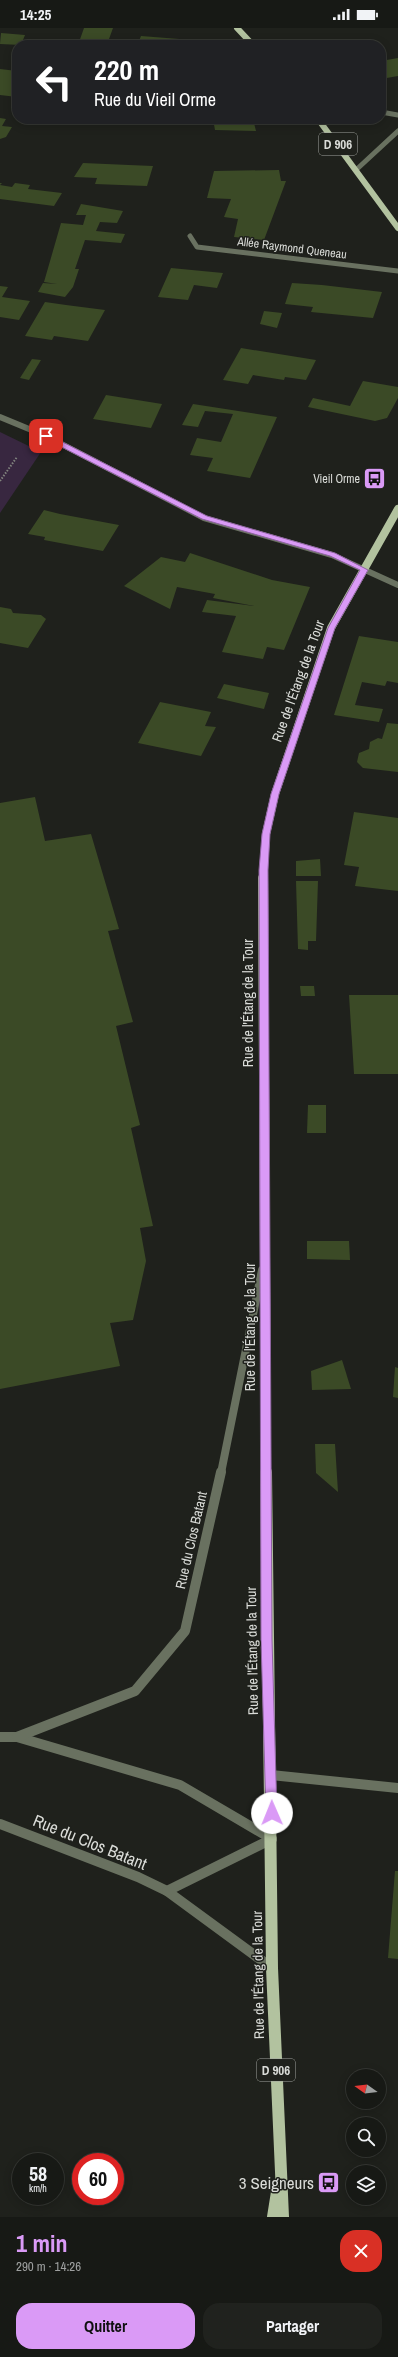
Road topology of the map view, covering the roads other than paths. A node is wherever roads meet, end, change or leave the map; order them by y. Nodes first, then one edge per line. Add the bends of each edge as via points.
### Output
1 (237, 28) edge
2 (248, 40) edge
3 (386, 113) edge
4 (398, 115) edge
5 (322, 124) edge
6 (398, 131) edge
7 (357, 169) junction
8 (398, 228) edge
9 (190, 236) dead end
10 (398, 271) edge
11 (0, 417) edge
12 (398, 509) edge
13 (364, 570) junction
14 (398, 585) edge
15 (266, 1254) junction
16 (0, 1737) edge
17 (17, 1738) junction
18 (271, 1774) junction
19 (398, 1788) edge
20 (0, 1824) edge
21 (272, 1839) junction
22 (167, 1892) junction
23 (272, 1968) junction
24 (280, 2172) junction
25 (274, 2217) edge
26 (283, 2217) edge

1 - 2 main road
3 - 4 street
5 - 7 main road, D 906
6 - 7 street
7 - 8 main road, D 906
9 - 10 street, Allée Raymond Queneau via 197,247
11 - 13 street via 46,436 204,518 332,555
12 - 13 main road, Rue de l'Étang de la Tour / D 906
13 - 14 street
13 - 15 main road, Rue de l'Étang de la Tour / D 906 via 331,628 275,794 266,834 263,882
15 - 17 street, Rue du Clos Batant via 225,1455 185,1631 134,1691
15 - 18 main road, Rue de l'Étang de la Tour / D 906 via 267,1640
16 - 17 street, Rue du Clos Batant
17 - 21 street, Rue du Clos Batant via 180,1785
18 - 19 street
18 - 21 main road, Rue de l'Étang de la Tour / D 906
20 - 22 street, Rue du Clos Batant via 138,1877
21 - 22 street
21 - 23 main road, Rue de l'Étang de la Tour / D 906
22 - 23 street, Rue du Clos Batant
23 - 24 main road, Rue de l'Étang de la Tour / D 906
24 - 25 main road, D 906
24 - 26 main road, D 906

